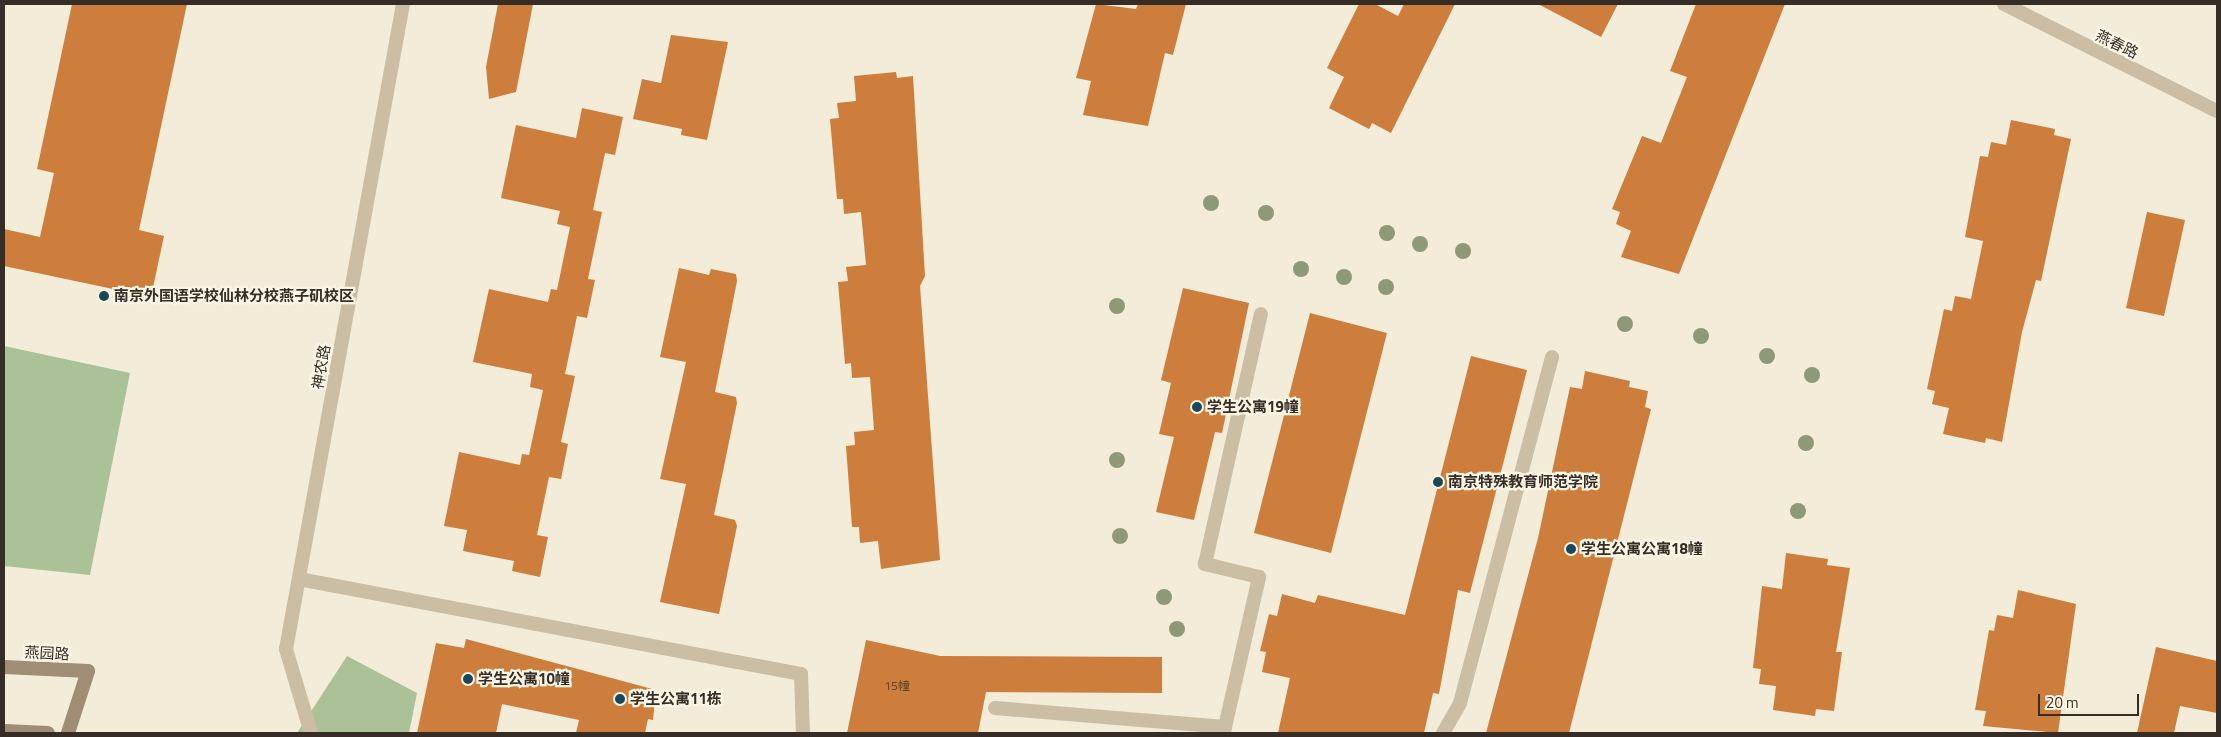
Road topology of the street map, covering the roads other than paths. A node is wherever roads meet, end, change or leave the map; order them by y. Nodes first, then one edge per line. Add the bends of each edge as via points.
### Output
1 (403, 4) edge
2 (2004, 4) edge
3 (2217, 111) edge
4 (1261, 314) dead end
5 (1552, 357) dead end
6 (299, 579) junction
7 (4, 667) edge
8 (995, 708) dead end
9 (1224, 730) edge
10 (4, 731) edge
11 (48, 733) edge
12 (68, 733) edge
13 (311, 733) edge
14 (803, 733) edge
15 (1443, 733) edge

1 - 6 street, 神农路
2 - 3 street, 燕春路
4 - 9 street via 1205,564 1259,576
5 - 15 street via 1460,703
6 - 13 street, 神农路 via 286,649
6 - 14 street via 801,674
7 - 12 main road, 燕园路 via 88,671
8 - 9 street
10 - 11 main road

